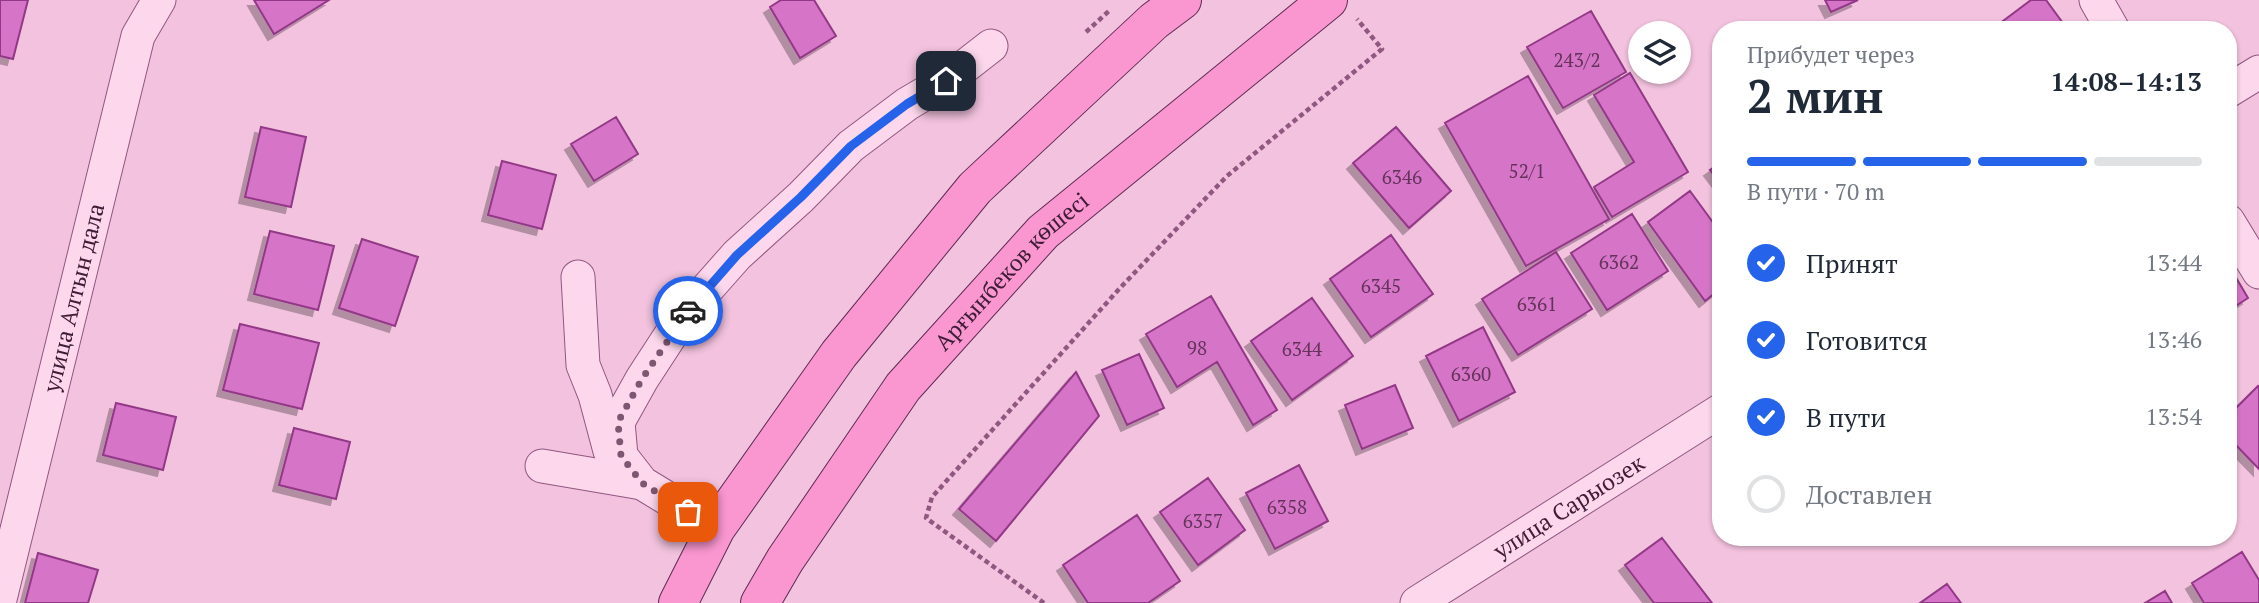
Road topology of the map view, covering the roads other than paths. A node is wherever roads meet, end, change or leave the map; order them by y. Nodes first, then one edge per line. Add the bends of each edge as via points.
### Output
1 (159, 0) edge
2 (1182, 0) edge
3 (2096, 0) edge
4 (1339, 5) edge
5 (2108, 21) edge
6 (991, 46) dead end
7 (2259, 72) edge
8 (2237, 85) edge
9 (2237, 236) edge
10 (2259, 272) edge
11 (578, 277) dead end
12 (1712, 416) edge
13 (621, 456) junction
14 (542, 466) dead end
15 (642, 483) junction
16 (716, 528) junction
17 (0, 599) edge
18 (678, 603) edge
19 (760, 603) edge
20 (1417, 603) edge

1 - 17 street, улица Алтын дала via 138,36
2 - 16 main road via 975,188 839,354
3 - 5 street
4 - 19 main road, Арғынбеков көшесі via 1043,232 902,387
6 - 13 street via 851,146 737,255 683,316 642,379 618,422
7 - 8 street
9 - 10 street
11 - 13 street via 583,365 610,452
12 - 20 street, улица Сарыозек
13 - 15 street
14 - 15 street
15 - 16 street
16 - 18 main road

